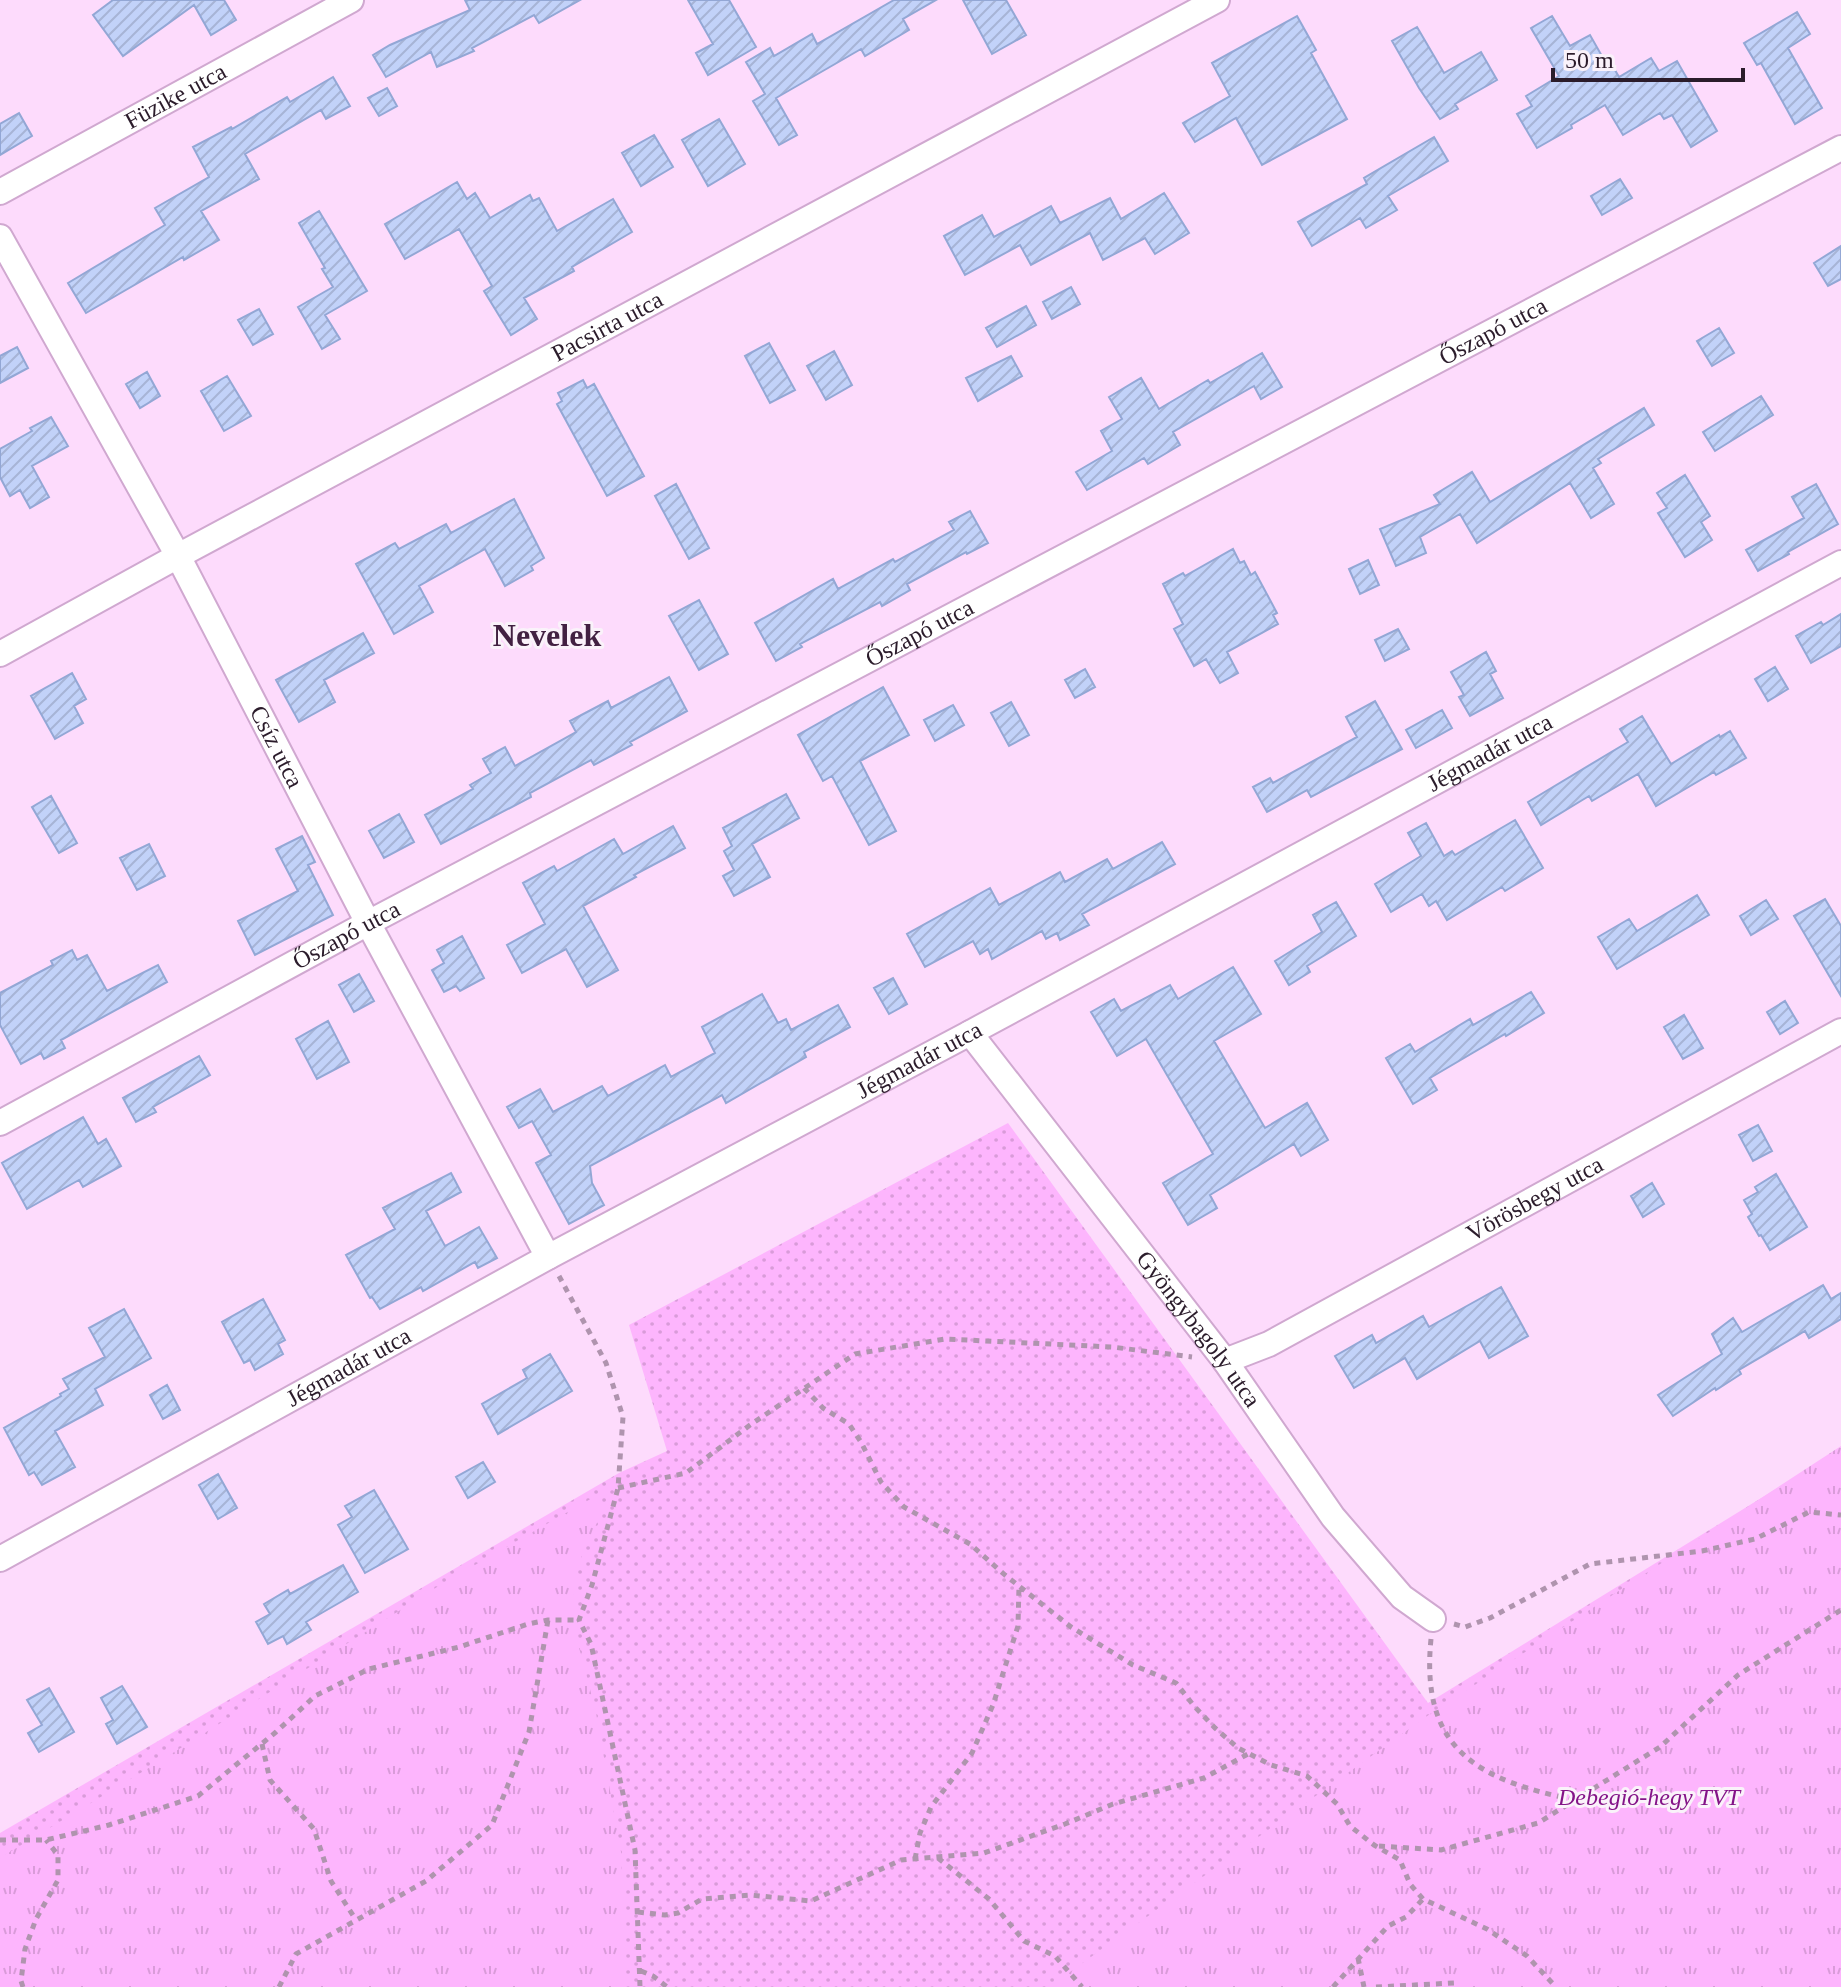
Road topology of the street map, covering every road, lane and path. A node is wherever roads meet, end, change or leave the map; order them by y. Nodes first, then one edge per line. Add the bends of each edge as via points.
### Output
1 (351, 0) edge
2 (1217, 0) edge
3 (1841, 148) edge
4 (0, 192) edge
5 (0, 237) edge
6 (178, 556) junction
7 (1841, 563) edge
8 (0, 654) edge
9 (368, 923) junction
10 (1841, 1031) edge
11 (970, 1033) junction
12 (0, 1123) edge
13 (548, 1257) junction
14 (1225, 1361) junction
15 (804, 1388) junction
16 (618, 1488) junction
17 (1841, 1515) edge
18 (0, 1559) edge
19 (1019, 1585) junction
20 (1841, 1610) edge
21 (1433, 1619) junction
22 (548, 1620) junction
23 (579, 1620) junction
24 (262, 1744) junction
25 (1249, 1753) junction
26 (1575, 1800) junction
27 (0, 1840) edge
28 (46, 1840) junction
29 (1374, 1845) junction
30 (937, 1857) junction
31 (915, 1859) junction
32 (1423, 1899) junction
33 (638, 1912) junction
34 (356, 1920) junction
35 (1358, 1957) junction
36 (640, 1971) junction
37 (23, 1987) edge
38 (279, 1987) edge
39 (640, 1987) edge
40 (667, 1987) edge
41 (1082, 1987) edge
42 (1333, 1987) edge
43 (1364, 1987) edge
44 (1376, 1987) edge
45 (1458, 1987) edge
46 (1556, 1987) edge

1 - 4 street, Füzike utca
2 - 6 street, Pacsirta utca
3 - 9 street, Őszapó utca
5 - 6 street, Csíz utca
6 - 8 street, Pacsirta utca
6 - 9 street, Csíz utca
7 - 11 street, Jégmadár utca
9 - 12 street, Őszapó utca
9 - 13 street, Csíz utca
10 - 14 street, Vörösbegy utca via 1269,1344
11 - 13 street, Jégmadár utca
11 - 14 street, Gyöngybagoly utca
13 - 16 path via 606,1363 623,1417
13 - 18 street, Jégmadár utca
14 - 15 path via 1112,1347 945,1339 855,1354
14 - 21 street, Gyöngybagoly utca via 1333,1517 1402,1597
15 - 16 path via 686,1473
15 - 19 path via 849,1424 881,1482 904,1507 970,1544
16 - 23 path
17 - 21 path via 1809,1512 1755,1539 1590,1564 1465,1627
19 - 25 path via 1071,1627 1133,1665 1176,1683 1215,1728
19 - 31 path via 1018,1626 993,1705 972,1753 931,1807
20 - 26 path via 1738,1675 1660,1747
21 - 26 path via 1430,1691 1442,1727 1458,1752 1520,1787
22 - 23 path
22 - 24 path via 369,1669 315,1696
22 - 34 path via 529,1732 492,1825 426,1881
23 - 33 path via 591,1644 635,1850
24 - 28 path via 198,1796
24 - 34 path via 270,1780 314,1829 331,1881
25 - 29 path via 1307,1776
25 - 30 path via 1204,1778 1113,1804 984,1853
26 - 29 path via 1538,1823 1441,1850
27 - 28 path
28 - 37 path via 58,1855 58,1880 25,1949
29 - 32 path via 1400,1860
30 - 31 path
30 - 41 path via 989,1899 1024,1941 1055,1956
31 - 33 path via 901,1860 811,1901 750,1895 702,1899 665,1915
32 - 35 path
32 - 46 path via 1487,1929 1527,1956
33 - 36 path
34 - 38 path via 296,1954
35 - 42 path
35 - 43 path
36 - 39 path
36 - 40 path
44 - 45 path

